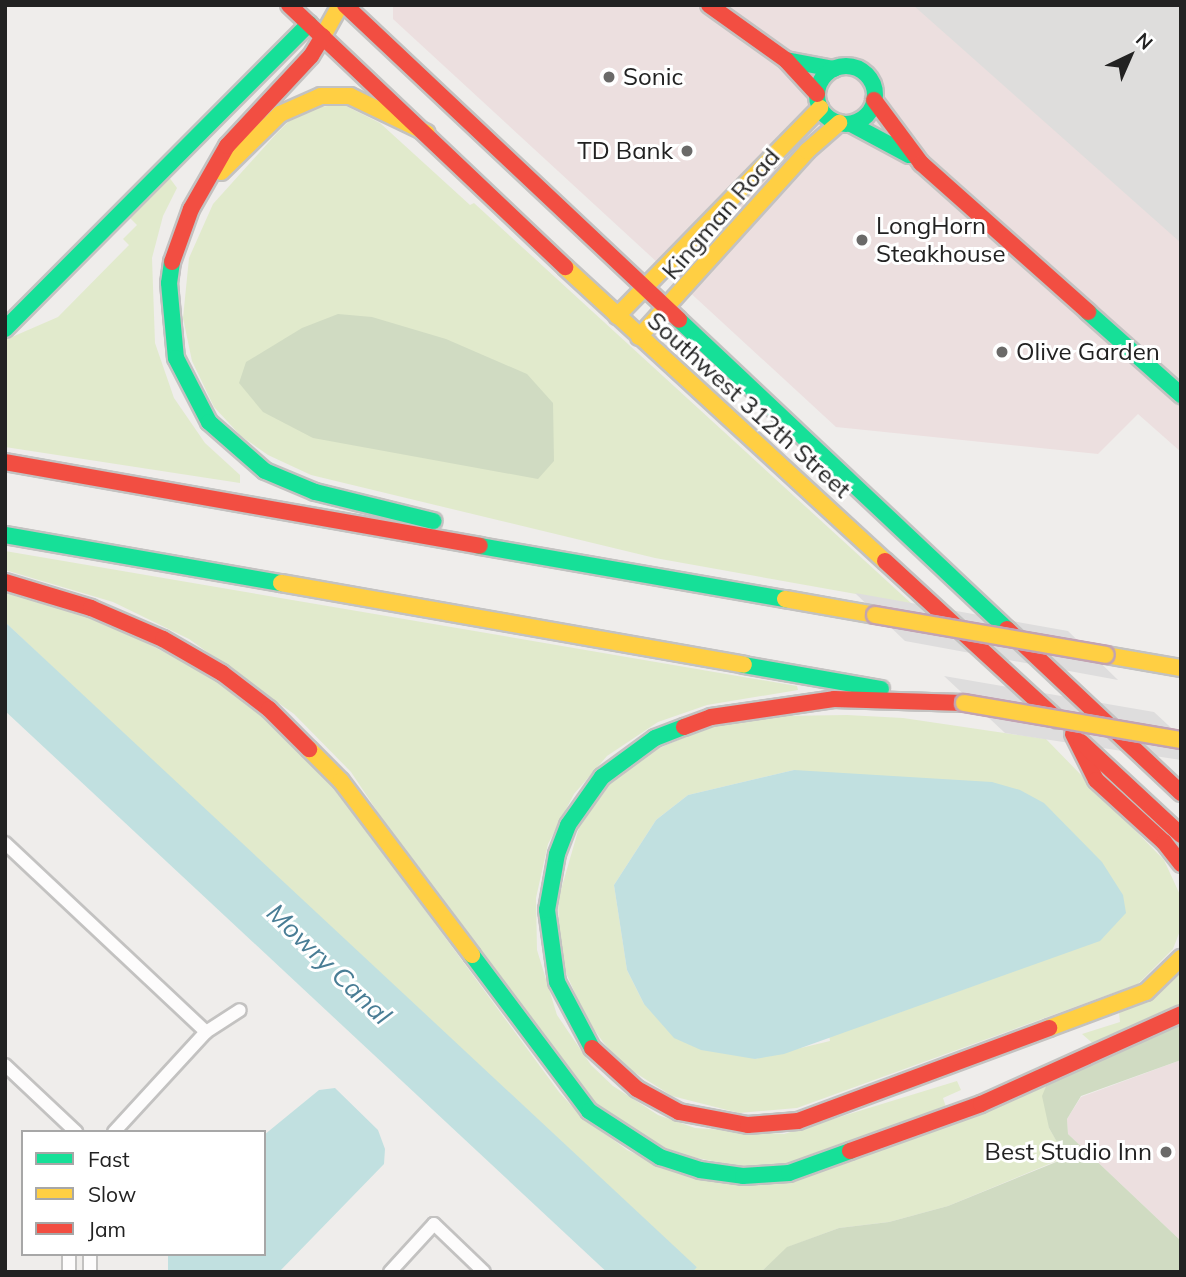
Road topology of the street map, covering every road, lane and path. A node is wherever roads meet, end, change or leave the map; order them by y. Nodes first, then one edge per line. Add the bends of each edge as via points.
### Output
1 (289, 5) edge
2 (341, 5) edge
3 (709, 5) edge
4 (309, 24) junction
5 (323, 36) junction
6 (786, 60) junction
7 (834, 69) junction
8 (874, 100) junction
9 (818, 101) junction
10 (845, 124) junction
11 (427, 134) junction
12 (921, 163) junction
13 (200, 190) junction
14 (643, 289) junction
15 (665, 311) junction
16 (617, 316) junction
17 (5, 329) edge
18 (639, 337) junction
19 (1181, 395) edge
20 (5, 462) edge
21 (5, 535) edge
22 (584, 561) junction
23 (13, 584) edge
24 (1181, 668) edge
25 (964, 703) junction
26 (1073, 734) junction
27 (1181, 740) edge
28 (1181, 793) edge
29 (1181, 835) edge
30 (5, 844) edge
31 (1181, 864) edge
32 (1181, 958) edge
33 (240, 1010) dead end
34 (1181, 1014) edge
35 (206, 1032) junction
36 (5, 1065) edge
37 (74, 1130) edge
38 (116, 1130) edge
39 (390, 1272) edge
40 (484, 1272) edge

1 - 4 main road, Southwest 312th Street
2 - 4 main road
2 - 5 main road
2 - 14 main road, Southwest 312th Street
3 - 6 main road
4 - 5 main road, Southwest 312th Street
4 - 17 main road
5 - 11 main road, Southwest 312th Street
5 - 13 main road via 311,57 227,146
6 - 7 main road
6 - 9 main road
7 - 8 main road via 862,72 873,86
7 - 9 main road via 822,79
8 - 10 main road via 864,118
8 - 12 main road
9 - 10 main road
9 - 14 main road, Kingman Road
10 - 12 main road
10 - 15 main road, Kingman Road via 807,150
11 - 13 main road via 350,96 321,96 280,114
11 - 16 main road, Southwest 312th Street
12 - 19 main road
13 - 22 main road via 173,256 169,322 184,379 196,404 226,442 265,471 315,492
14 - 15 main road, Southwest 312th Street
14 - 16 main road, Kingman Road
15 - 18 main road, Kingman Road
15 - 28 main road, Southwest 312th Street
16 - 18 main road, Southwest 312th Street
18 - 26 main road, Southwest 312th Street
20 - 22 main road
21 - 25 main road
22 - 24 main road, bridge
23 - 34 main road via 91,608 163,639 222,673 269,709 341,781 589,1111 660,1157 700,1170 743,1176 789,1173 981,1104
25 - 27 main road, bridge
25 - 32 main road via 834,699 710,717 655,738 602,777 568,825 557,854 547,911 556,982 594,1051 637,1089 680,1112 748,1125 798,1121 1146,992
26 - 29 main road, Southwest 312th Street
26 - 31 main road via 1096,780 1164,842
30 - 35 street
33 - 35 street
35 - 38 street
36 - 37 street
39 - 40 street via 434,1224

